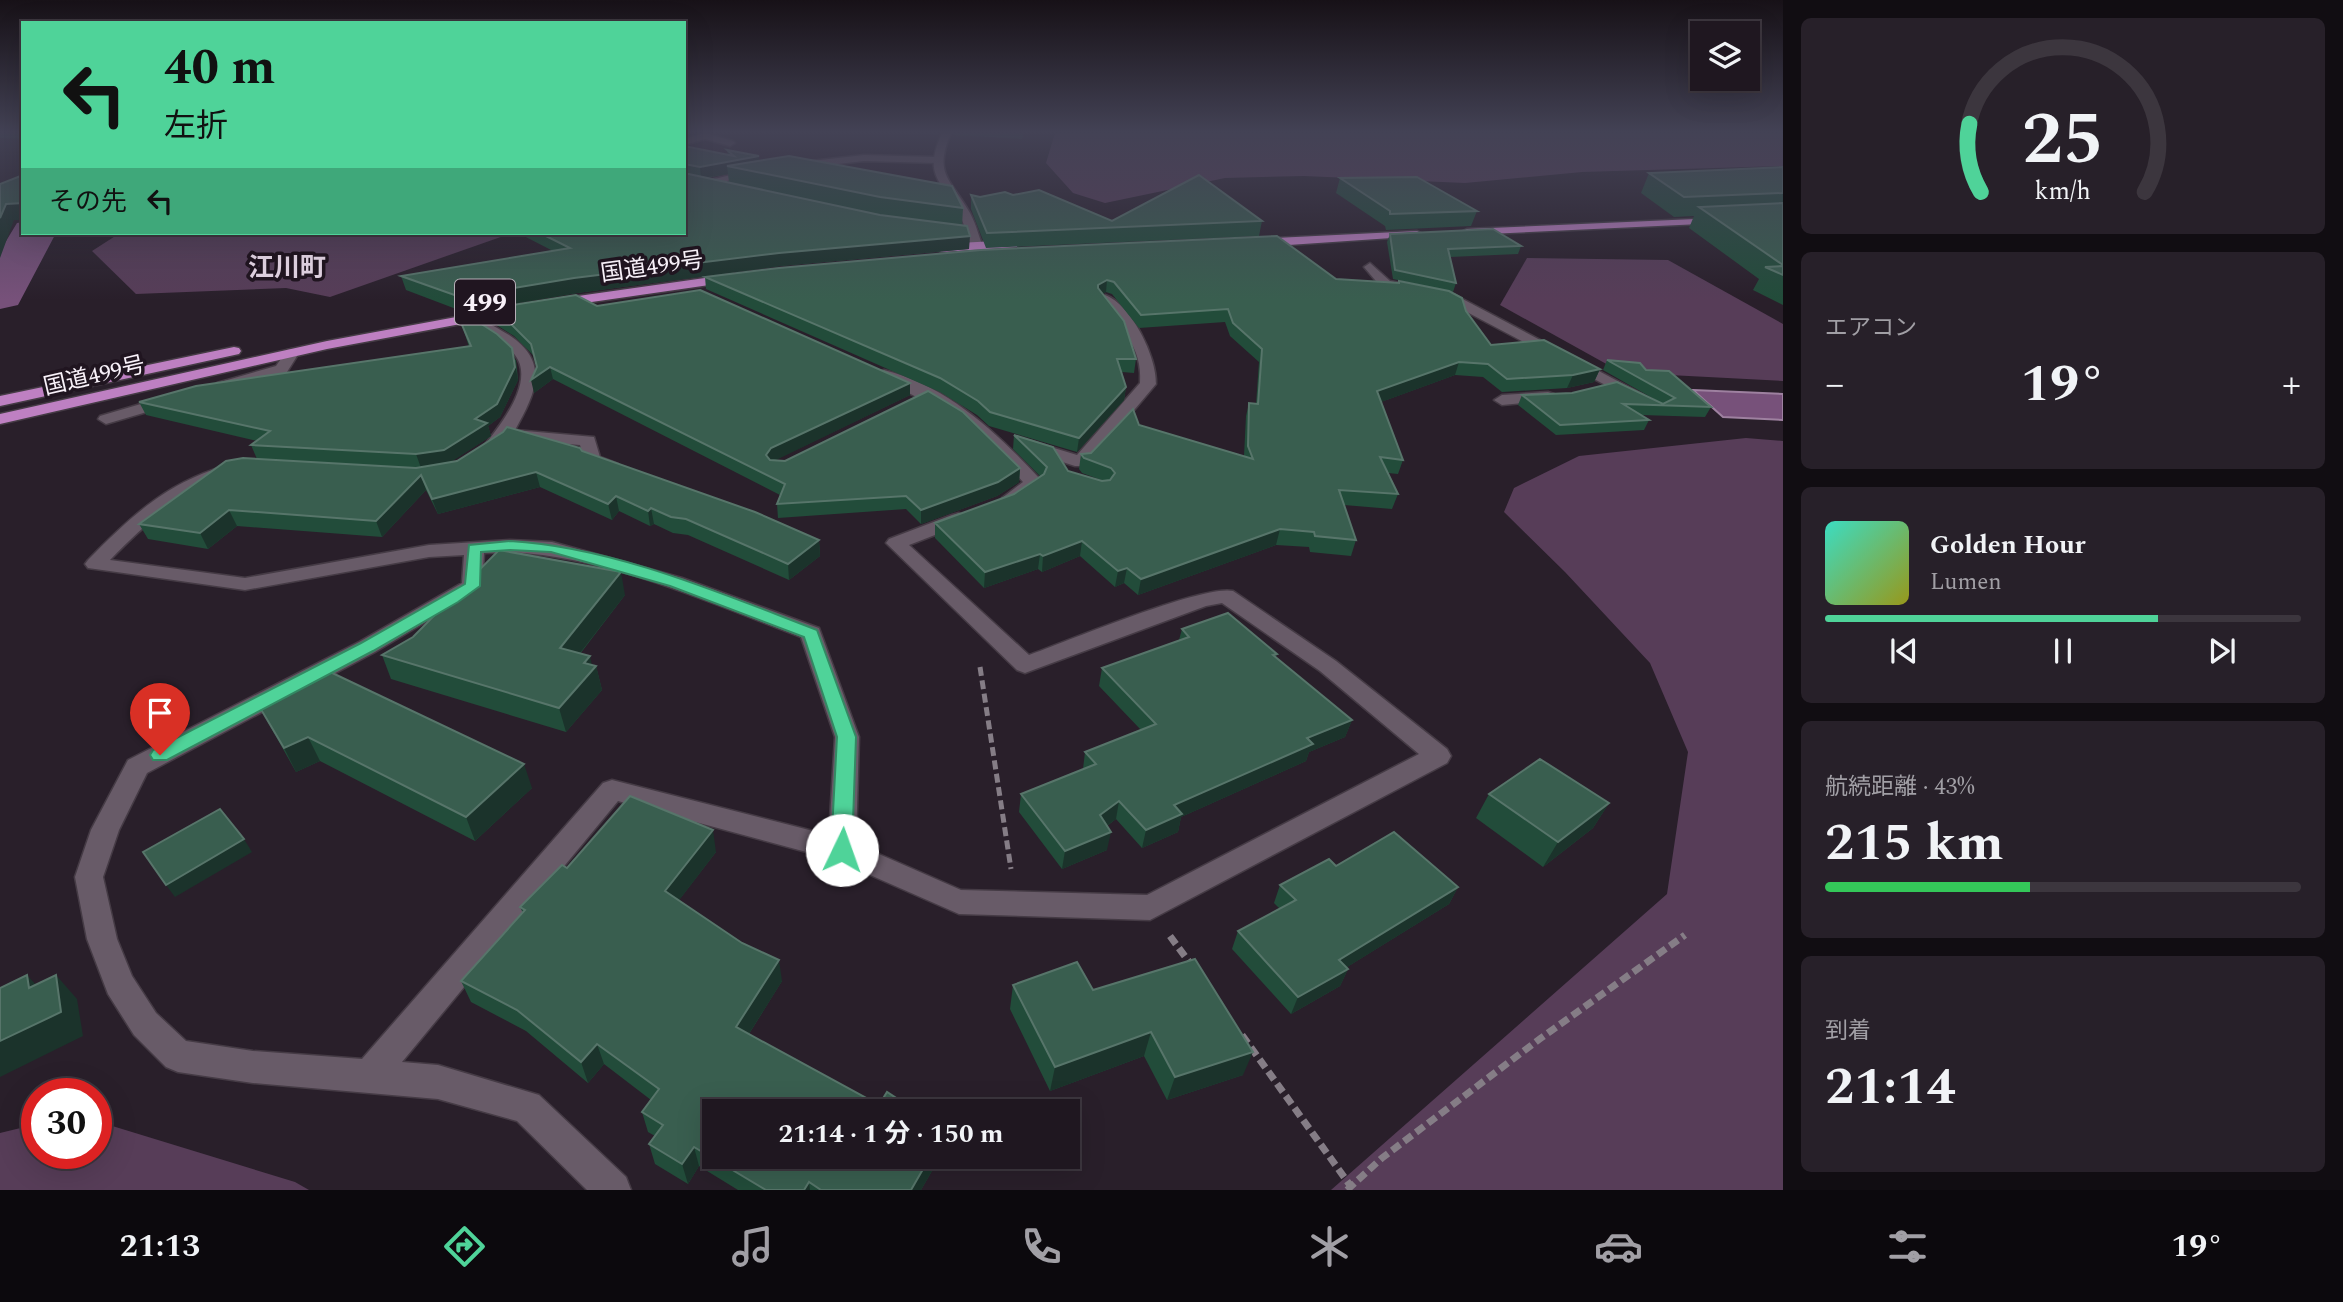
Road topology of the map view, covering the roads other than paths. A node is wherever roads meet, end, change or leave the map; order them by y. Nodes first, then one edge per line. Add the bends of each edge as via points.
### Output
1 (722, 189) edge
2 (946, 189) edge
3 (729, 190) edge
4 (1729, 216) edge
5 (1457, 227) edge
6 (960, 233) edge
7 (1248, 233) edge
8 (1031, 243) edge
9 (1237, 244) edge
10 (976, 245) junction
11 (924, 254) edge
12 (1020, 254) edge
13 (738, 267) edge
14 (1370, 267) dead end
15 (753, 276) edge
16 (550, 292) edge
17 (578, 299) junction
18 (1105, 299) edge
19 (717, 300) edge
20 (529, 304) junction
21 (471, 318) junction
22 (292, 353) junction
23 (868, 368) edge
24 (1614, 384) junction
25 (206, 390) edge
26 (1590, 390) edge
27 (928, 395) junction
28 (1567, 396) edge
29 (181, 398) edge
30 (1502, 400) dead end
31 (0, 401) edge
32 (1648, 401) edge
33 (903, 407) edge
34 (0, 419) edge
35 (106, 419) dead end
36 (982, 431) junction
37 (504, 434) junction
38 (1060, 455) junction
39 (477, 456) edge
40 (264, 467) edge
41 (631, 474) edge
42 (1073, 479) edge
43 (474, 548) junction
44 (842, 850) junction
45 (369, 1076) junction
46 (613, 1190) edge

1 - 3 street
2 - 10 street via 963,211
4 - 5 highway
6 - 10 street
7 - 9 highway via 1424,229
8 - 10 highway
10 - 11 highway
10 - 12 highway
13 - 16 highway, 国道499号 / 499
14 - 24 street via 1386,284 1450,298
15 - 17 highway, 国道499号 / 499
17 - 19 street via 599,311 704,295
17 - 20 highway, 国道499号 / 499
18 - 38 street via 1133,329 1150,370 1148,384 1081,462
20 - 21 highway, 国道499号 / 499
20 - 31 highway, 国道499号 / 499 via 348,327
21 - 22 highway, 国道499号 / 499
21 - 37 street via 525,358 529,380
22 - 25 street via 282,369
22 - 34 highway, 国道499号 / 499
23 - 27 street
24 - 26 street
24 - 32 street
27 - 33 street
27 - 36 street
28 - 30 street
29 - 35 street
36 - 38 street
36 - 44 street via 1034,482 1004,502 896,543 1025,665 1202,600 1226,596 1328,666 1438,756 1150,908 959,902
37 - 39 street
37 - 41 street via 589,441 592,460
38 - 42 street
40 - 43 street via 211,472 149,510 95,564 245,584 429,551
43 - 44 street via 552,548 675,582 811,634 847,737
43 - 45 street via 472,586 463,592 137,767 105,830 89,877 102,939 119,984 145,1024 178,1056
44 - 45 street via 611,790
45 - 46 street via 438,1083 527,1107

